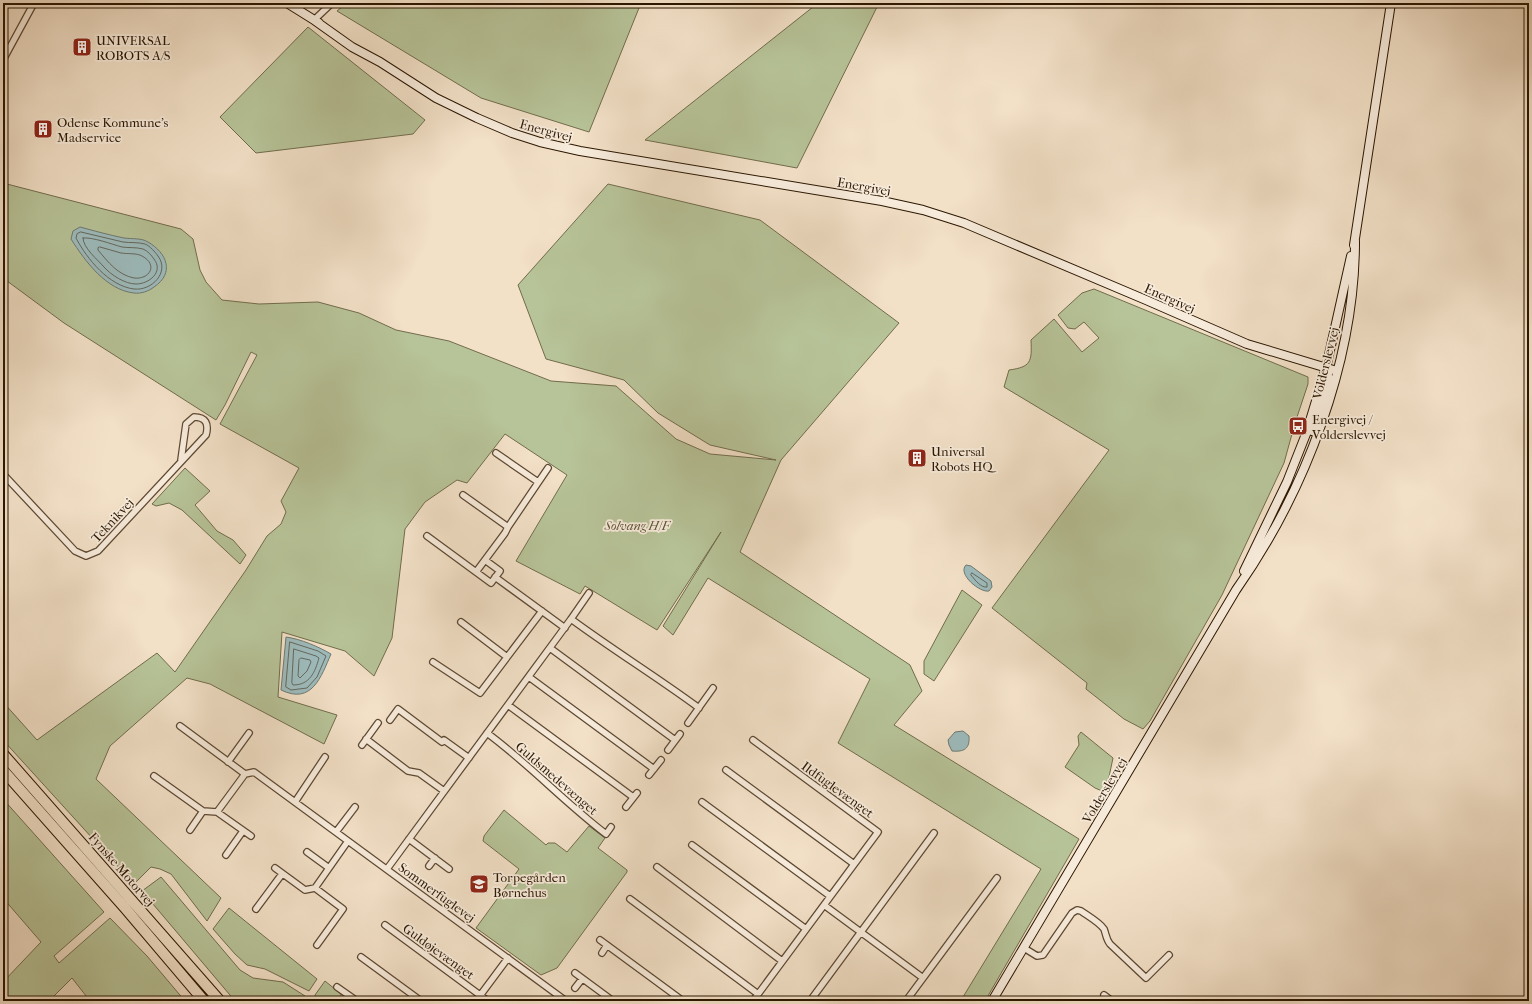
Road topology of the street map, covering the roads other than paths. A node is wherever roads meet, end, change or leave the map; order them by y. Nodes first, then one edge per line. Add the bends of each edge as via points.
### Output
1 (34, 3) edge
2 (287, 3) edge
3 (332, 3) edge
4 (1391, 3) edge
5 (314, 20) junction
6 (3, 60) edge
7 (1355, 241) junction
8 (1326, 368) junction
9 (1337, 371) junction
10 (496, 453) dead end
11 (181, 460) junction
12 (548, 468) dead end
13 (3, 474) edge
14 (538, 482) junction
15 (463, 495) dead end
16 (1279, 519) junction
17 (508, 527) junction
18 (427, 536) dead end
19 (485, 560) junction
20 (476, 572) junction
21 (496, 577) junction
22 (1236, 590) junction
23 (589, 593) dead end
24 (542, 611) junction
25 (571, 619) junction
26 (461, 622) dead end
27 (565, 628) junction
28 (550, 648) junction
29 (508, 657) junction
30 (433, 662) dead end
31 (529, 677) junction
32 (713, 688) dead end
33 (508, 705) junction
34 (699, 708) junction
35 (390, 720) dead end
36 (378, 723) dead end
37 (688, 723) dead end
38 (180, 726) dead end
39 (250, 733) dead end
40 (487, 733) junction
41 (680, 734) dead end
42 (366, 739) junction
43 (675, 740) junction
44 (753, 740) dead end
45 (362, 745) dead end
46 (668, 750) dead end
47 (3, 754) edge
48 (325, 757) dead end
49 (469, 758) junction
50 (661, 760) dead end
51 (228, 762) junction
52 (654, 769) junction
53 (3, 770) edge
54 (726, 770) dead end
55 (245, 774) junction
56 (649, 775) dead end
57 (154, 776) dead end
58 (444, 791) junction
59 (295, 802) junction
60 (702, 802) dead end
61 (355, 806) dead end
62 (626, 807) dead end
63 (203, 811) junction
64 (218, 812) junction
65 (612, 827) dead end
66 (190, 830) dead end
67 (244, 831) junction
68 (336, 832) junction
69 (934, 833) dead end
70 (251, 836) dead end
71 (409, 839) junction
72 (348, 841) junction
73 (692, 844) dead end
74 (307, 852) dead end
75 (226, 855) dead end
76 (435, 858) junction
77 (854, 864) junction
78 (429, 866) dead end
79 (657, 867) dead end
80 (275, 868) dead end
81 (329, 868) junction
82 (387, 869) junction
83 (450, 869) dead end
84 (282, 874) junction
85 (997, 878) dead end
86 (315, 888) junction
87 (830, 896) junction
88 (630, 899) dead end
89 (824, 904) junction
90 (256, 909) dead end
91 (385, 925) dead end
92 (806, 929) junction
93 (861, 932) junction
94 (600, 940) dead end
95 (317, 945) dead end
96 (607, 945) junction
97 (1024, 948) junction
98 (602, 953) dead end
99 (1169, 955) dead end
100 (361, 957) dead end
101 (508, 958) junction
102 (782, 961) junction
103 (575, 973) dead end
104 (923, 978) junction
105 (582, 979) junction
106 (337, 987) dead end
107 (575, 988) dead end
108 (758, 994) junction
109 (480, 995) junction
110 (1104, 995) dead end
111 (204, 1001) edge
112 (220, 1001) edge
113 (357, 1001) edge
114 (422, 1001) edge
115 (476, 1001) edge
116 (488, 1001) edge
117 (566, 1001) edge
118 (613, 1001) edge
119 (683, 1001) edge
120 (753, 1001) edge
121 (810, 1001) edge
122 (906, 1001) edge
123 (992, 1001) edge
124 (1112, 1001) edge

1 - 6 street
2 - 5 street, Energivej
3 - 5 street
4 - 7 street, Volderslevvej
5 - 8 street, Energivej via 352,47 436,98 505,130 540,142 580,151 923,210 964,223 1247,344
7 - 8 street, Volderslevvej
7 - 9 street, Volderslevvej via 1350,306
8 - 9 street, Energivej
8 - 16 street via 1329,372 1328,384
8 - 22 street, Volderslevvej via 1306,434 1287,482
9 - 16 street, Volderslevvej via 1316,439
10 - 14 street
11 - 11 street, Teknikvej via 186,424 194,417 199,417 206,421 206,435
11 - 13 street, Teknikvej via 98,551 86,556 75,551
12 - 14 street
14 - 17 street
15 - 17 street
16 - 22 street, Volderslevvej via 1250,572
17 - 19 street
18 - 20 street
19 - 20 street
19 - 21 street via 500,571
20 - 21 street via 491,583
21 - 24 street
22 - 97 street, Volderslevvej
23 - 25 street
24 - 27 street
24 - 29 street
25 - 27 street
25 - 34 street
26 - 29 street
27 - 28 street
28 - 31 street
28 - 43 street
29 - 30 street via 480,693
31 - 33 street
31 - 52 street
32 - 34 street
33 - 40 street
33 - 62 street, Guldsmedevænget via 635,795
34 - 37 street
35 - 49 street via 398,709 442,742 444,740
36 - 42 street
38 - 51 street
39 - 51 street
40 - 49 street
40 - 65 street, Guldsmedevænget via 606,834
41 - 43 street
42 - 45 street
42 - 58 street via 408,771 419,773
43 - 46 street
44 - 77 street, Ildfuglevænget via 878,832
47 - 112 highway, Fynske Motorvej
48 - 59 street
49 - 58 street
50 - 52 street
51 - 55 street
52 - 56 street
53 - 111 highway, Fynske Motorvej
54 - 77 street
55 - 59 street, Sommerfuglevej via 254,772
55 - 64 street
57 - 63 street
58 - 71 street
59 - 68 street, Sommerfuglevej
60 - 87 street
61 - 68 street
63 - 64 street
63 - 66 street
64 - 67 street
67 - 70 street
67 - 75 street
68 - 72 street, Sommerfuglevej
69 - 93 street
71 - 76 street
71 - 82 street
72 - 81 street
72 - 82 street, Sommerfuglevej
73 - 92 street
74 - 81 street
76 - 78 street
76 - 83 street
77 - 87 street, Ildfuglevænget
79 - 102 street
80 - 84 street
81 - 86 street
82 - 101 street, Sommerfuglevej
84 - 86 street via 305,890
84 - 90 street
85 - 104 street
86 - 95 street via 343,909
87 - 89 street, Ildfuglevænget
88 - 108 street
89 - 92 street, Ildfuglevænget
89 - 93 street
91 - 109 street, Guldøjevænget
92 - 102 street, Ildfuglevænget
93 - 104 street
93 - 121 street
94 - 96 street
96 - 98 street
96 - 119 street
97 - 99 street via 1037,956 1043,955 1072,913 1078,910 1100,925 1110,944 1146,978
97 - 123 street, Volderslevvej
100 - 114 street
101 - 109 street, Guldøjevænget
101 - 117 street, Sommerfuglevej
102 - 108 street, Ildfuglevænget
103 - 105 street
104 - 122 street
105 - 107 street
105 - 118 street
106 - 113 street
108 - 120 street, Ildfuglevænget
109 - 115 street, Guldøjevænget
109 - 116 street, Guldøjevænget
110 - 124 street

